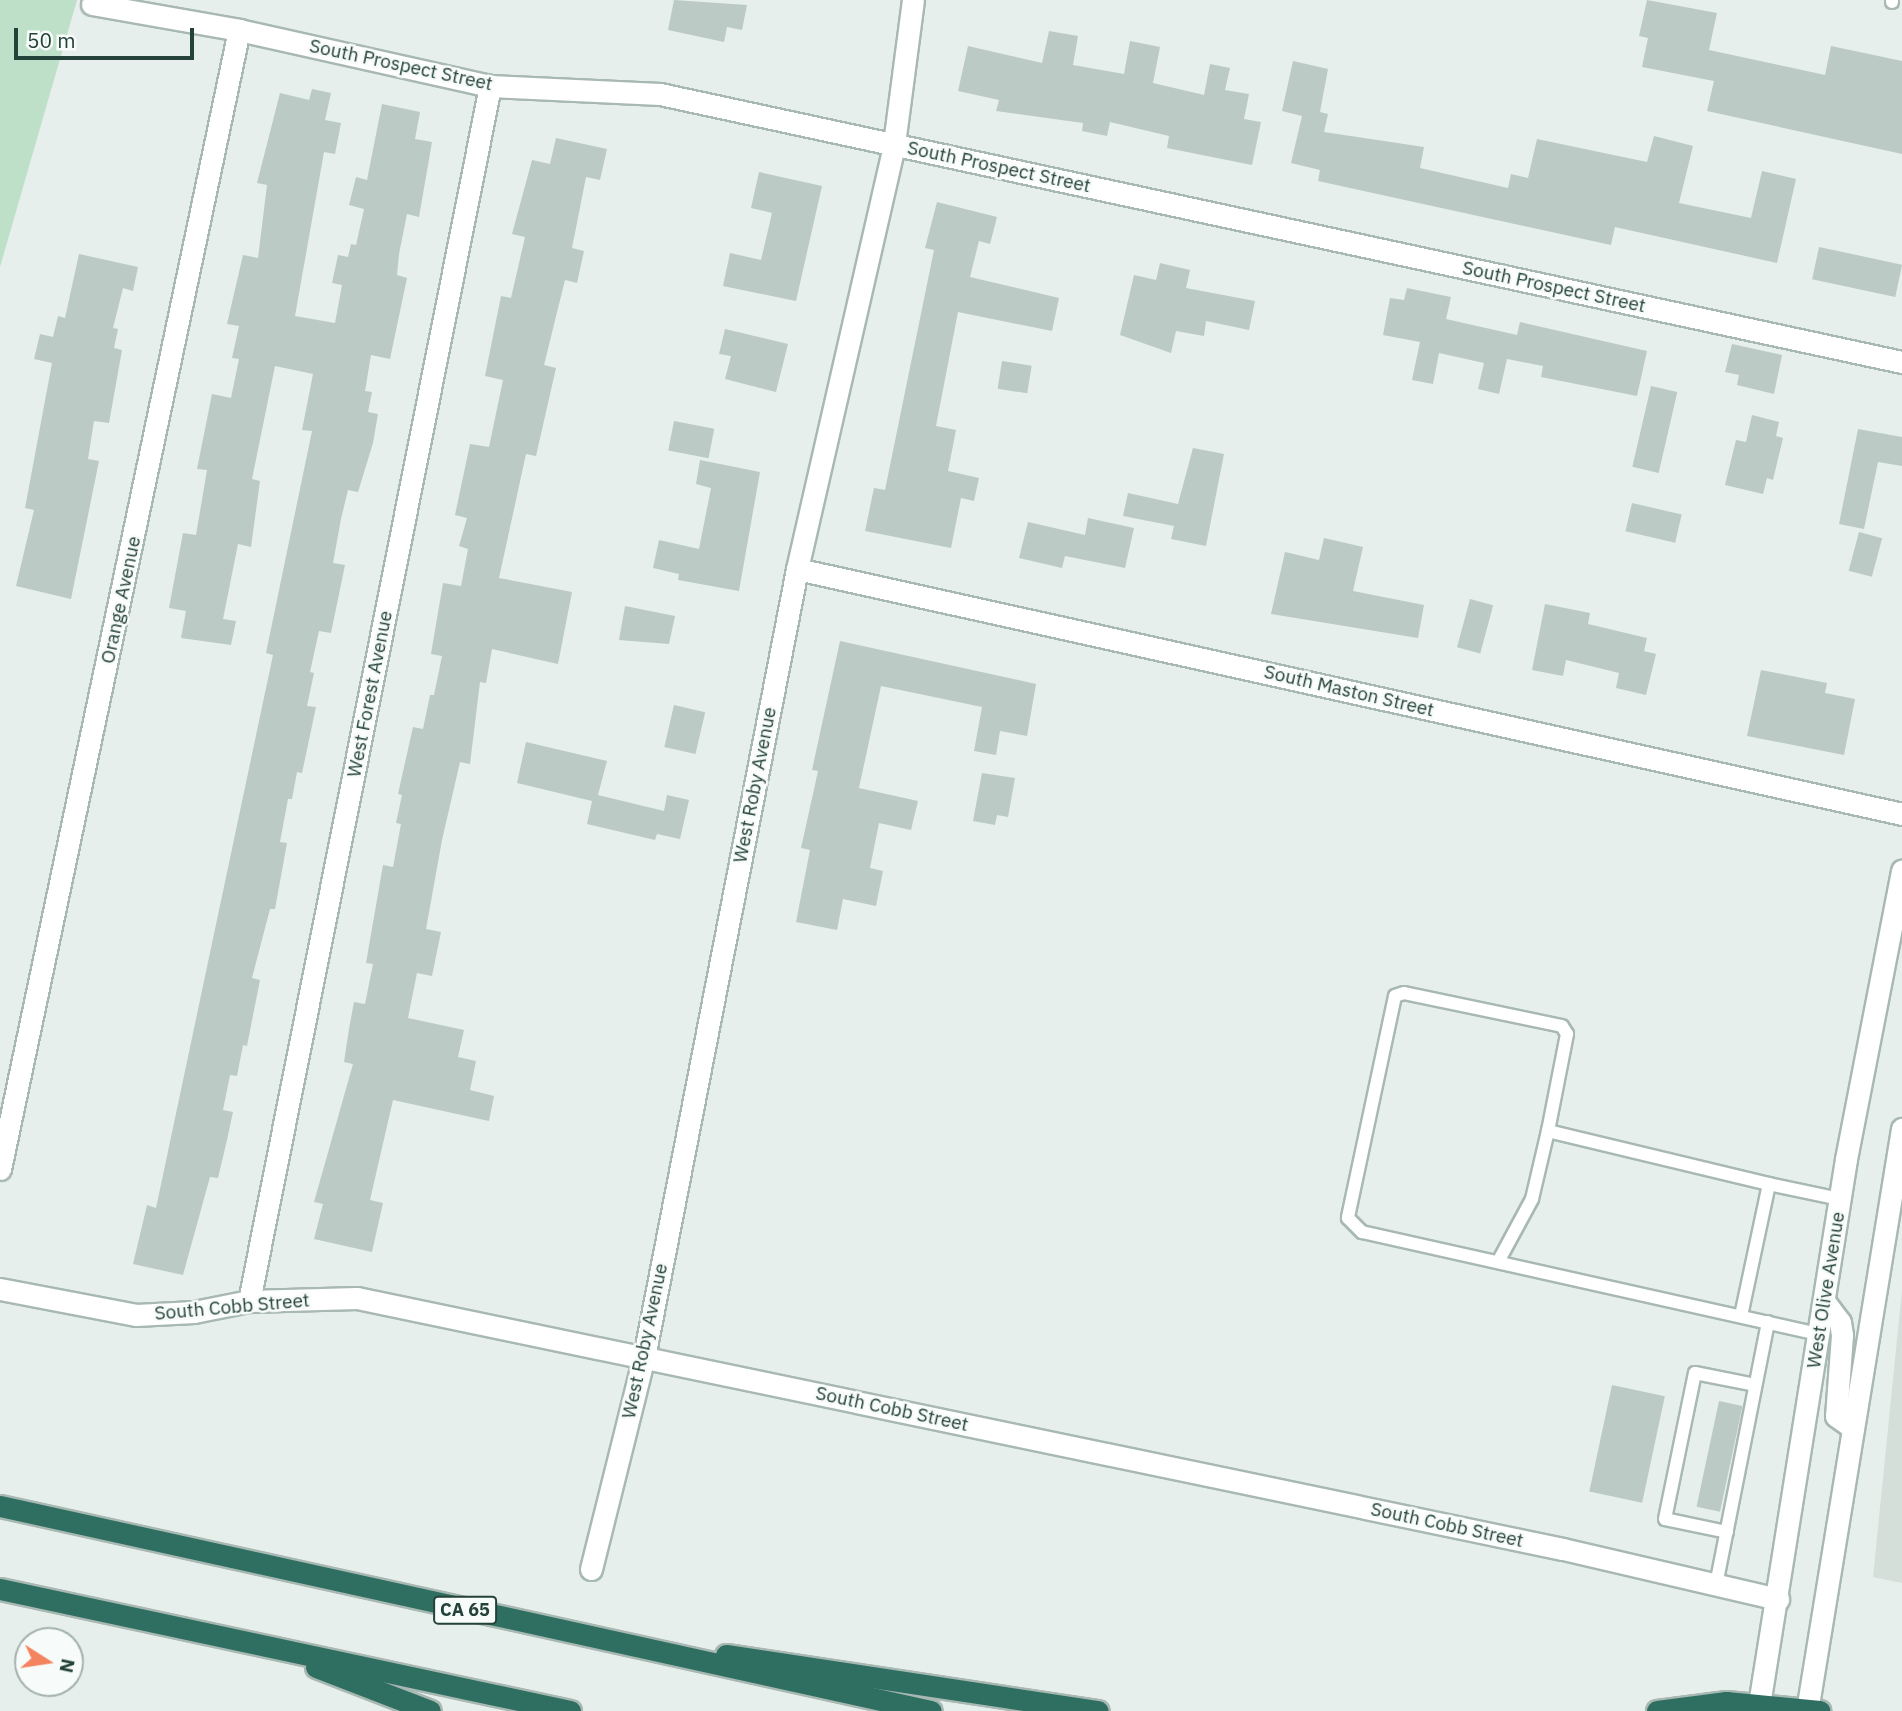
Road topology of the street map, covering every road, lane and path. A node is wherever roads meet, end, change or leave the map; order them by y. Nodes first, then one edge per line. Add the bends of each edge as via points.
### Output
1 (913, 0) edge
2 (92, 4) dead end
3 (239, 30) junction
4 (490, 86) junction
5 (894, 144) junction
6 (1902, 362) edge
7 (797, 569) junction
8 (1902, 814) edge
9 (1902, 870) edge
10 (1902, 1129) edge
11 (1548, 1131) junction
12 (0, 1169) edge
13 (1769, 1184) junction
14 (1840, 1199) junction
15 (1498, 1262) junction
16 (0, 1289) edge
17 (249, 1301) junction
18 (1824, 1301) junction
19 (1741, 1316) junction
20 (1768, 1322) junction
21 (1819, 1334) junction
22 (644, 1357) junction
23 (1755, 1385) junction
24 (1853, 1428) junction
25 (0, 1506) edge
26 (1727, 1532) junction
27 (591, 1569) dead end
28 (1716, 1585) junction
29 (0, 1589) edge
30 (1778, 1599) junction
31 (597, 1639) junction
32 (252, 1642) junction
33 (1759, 1707) edge
34 (1812, 1710) edge
35 (430, 1711) edge
36 (570, 1711) edge
37 (931, 1711) edge
38 (1098, 1711) edge
39 (1657, 1711) edge

1 - 5 street, West Roby Avenue
2 - 3 street, South Prospect Street
3 - 4 street, South Prospect Street
3 - 12 street, Orange Avenue
4 - 5 street, South Prospect Street via 660,94
4 - 17 street, West Forest Avenue
5 - 6 street, South Prospect Street
5 - 7 street, West Roby Avenue
7 - 8 street, South Maston Street
7 - 22 street, West Roby Avenue
9 - 14 street, West Olive Avenue
10 - 24 street
11 - 13 lane
11 - 15 lane via 1532,1199
11 - 15 lane via 1567,1034 1562,1026 1404,993 1395,996 1348,1218 1362,1232
13 - 14 lane
13 - 19 lane
14 - 18 street, West Olive Avenue
15 - 19 lane
16 - 17 street, South Cobb Street via 136,1315 194,1312
17 - 22 street, South Cobb Street via 357,1298
18 - 21 street, West Olive Avenue
18 - 24 street via 1840,1322 1842,1335 1836,1416
19 - 20 lane
20 - 21 lane
20 - 23 lane
21 - 30 street, West Olive Avenue
22 - 27 street, West Roby Avenue
22 - 28 street, South Cobb Street
23 - 26 lane
23 - 26 lane via 1695,1373 1665,1519
24 - 34 street
25 - 31 highway, CA 65
26 - 28 lane
28 - 30 street, South Cobb Street
29 - 32 highway
30 - 33 street, West Olive Avenue
31 - 37 highway, CA 65
31 - 38 highway via 776,1661
32 - 35 highway
32 - 36 highway
33 - 34 highway
33 - 39 highway

